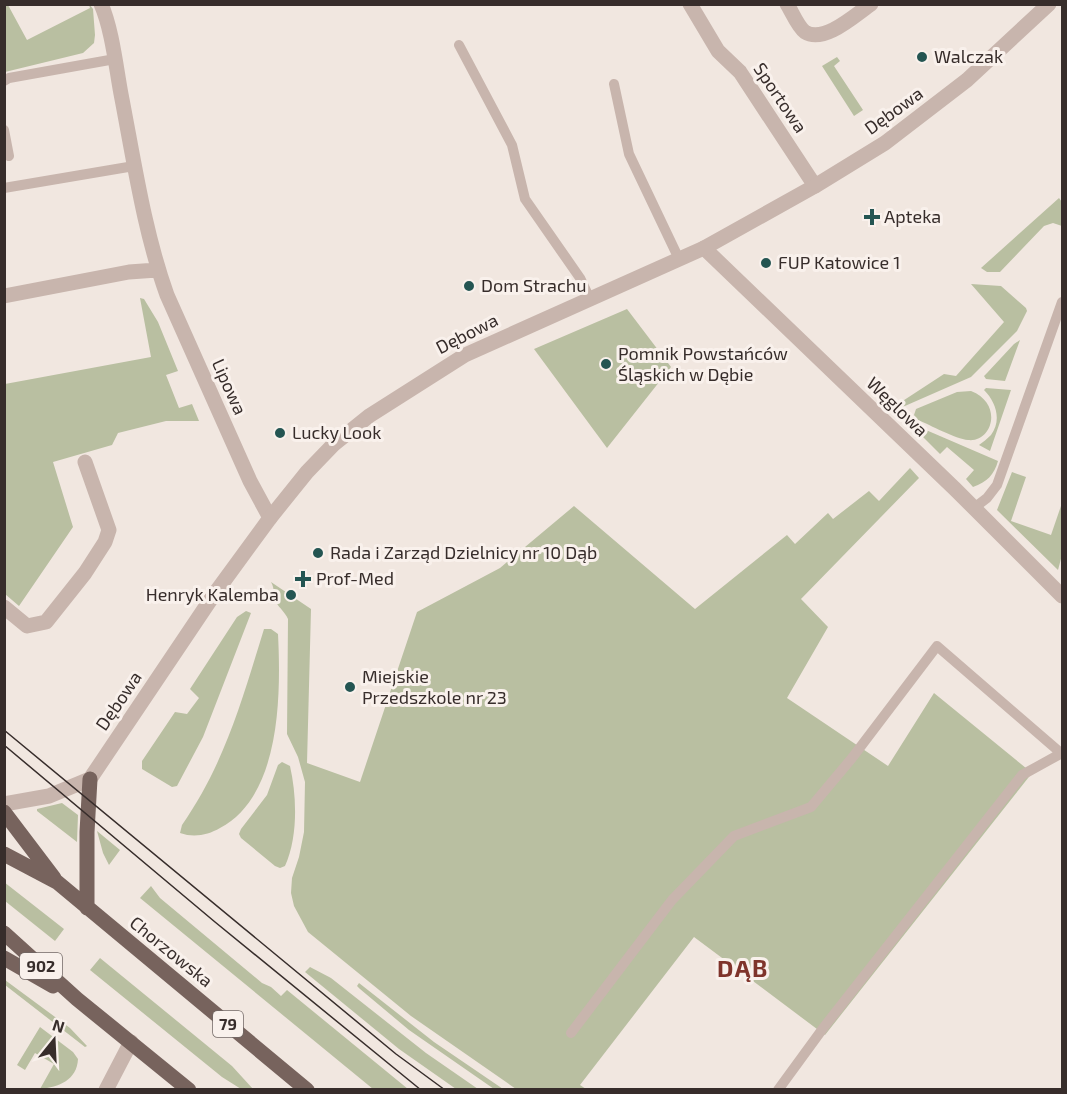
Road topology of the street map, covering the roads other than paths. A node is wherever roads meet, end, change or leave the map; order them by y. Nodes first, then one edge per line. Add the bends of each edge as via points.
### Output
1 (101, 4) edge
2 (690, 4) edge
3 (787, 4) edge
4 (871, 4) edge
5 (1049, 4) edge
6 (459, 45) dead end
7 (115, 59) junction
8 (4, 81) edge
9 (614, 84) dead end
10 (4, 130) edge
11 (9, 156) dead end
12 (134, 166) junction
13 (816, 186) junction
14 (4, 188) edge
15 (704, 248) junction
16 (679, 260) junction
17 (157, 270) junction
18 (4, 296) edge
19 (590, 299) junction
20 (1062, 302) edge
21 (85, 462) dead end
22 (974, 508) junction
23 (270, 518) junction
24 (1062, 596) edge
25 (4, 607) edge
26 (1062, 753) edge
27 (90, 779) junction
28 (4, 804) edge
29 (4, 812) edge
30 (4, 854) edge
31 (57, 882) junction
32 (87, 908) junction
33 (4, 933) edge
34 (4, 958) edge
35 (77, 999) junction
36 (571, 1033) dead end
37 (131, 1042) junction
38 (106, 1089) edge
39 (189, 1089) edge
40 (307, 1089) edge
41 (778, 1089) edge

1 - 7 street, Lipowa
2 - 13 street, Sportowa via 718,51 740,72
3 - 4 street via 804,31 816,36 829,32
5 - 13 street, Dębowa via 967,80 885,143
6 - 19 lane via 512,145 525,199 580,278
7 - 8 lane
7 - 12 street, Lipowa
9 - 16 lane via 629,154
10 - 11 lane
12 - 14 lane
12 - 17 street, Lipowa
13 - 15 street, Dębowa
15 - 16 street, Dębowa
15 - 22 street, Węglowa
16 - 19 street, Dębowa
17 - 18 street
17 - 23 street, Lipowa
19 - 23 street, Dębowa via 465,355 369,416 333,445
20 - 22 lane via 997,485
21 - 25 street via 109,530 105,542 46,622 27,626
22 - 24 street, Węglowa
23 - 27 street, Dębowa
26 - 36 lane via 937,646 811,807 734,836 672,900
26 - 41 lane via 1022,775
27 - 28 street via 49,796
27 - 32 main road
29 - 31 main road, 79
30 - 31 main road, Chorzowska
31 - 32 main road, Chorzowska / 79
32 - 40 main road, Chorzowska / 79
33 - 35 main road, 902
34 - 35 main road
35 - 37 main road
37 - 38 street
37 - 39 main road

